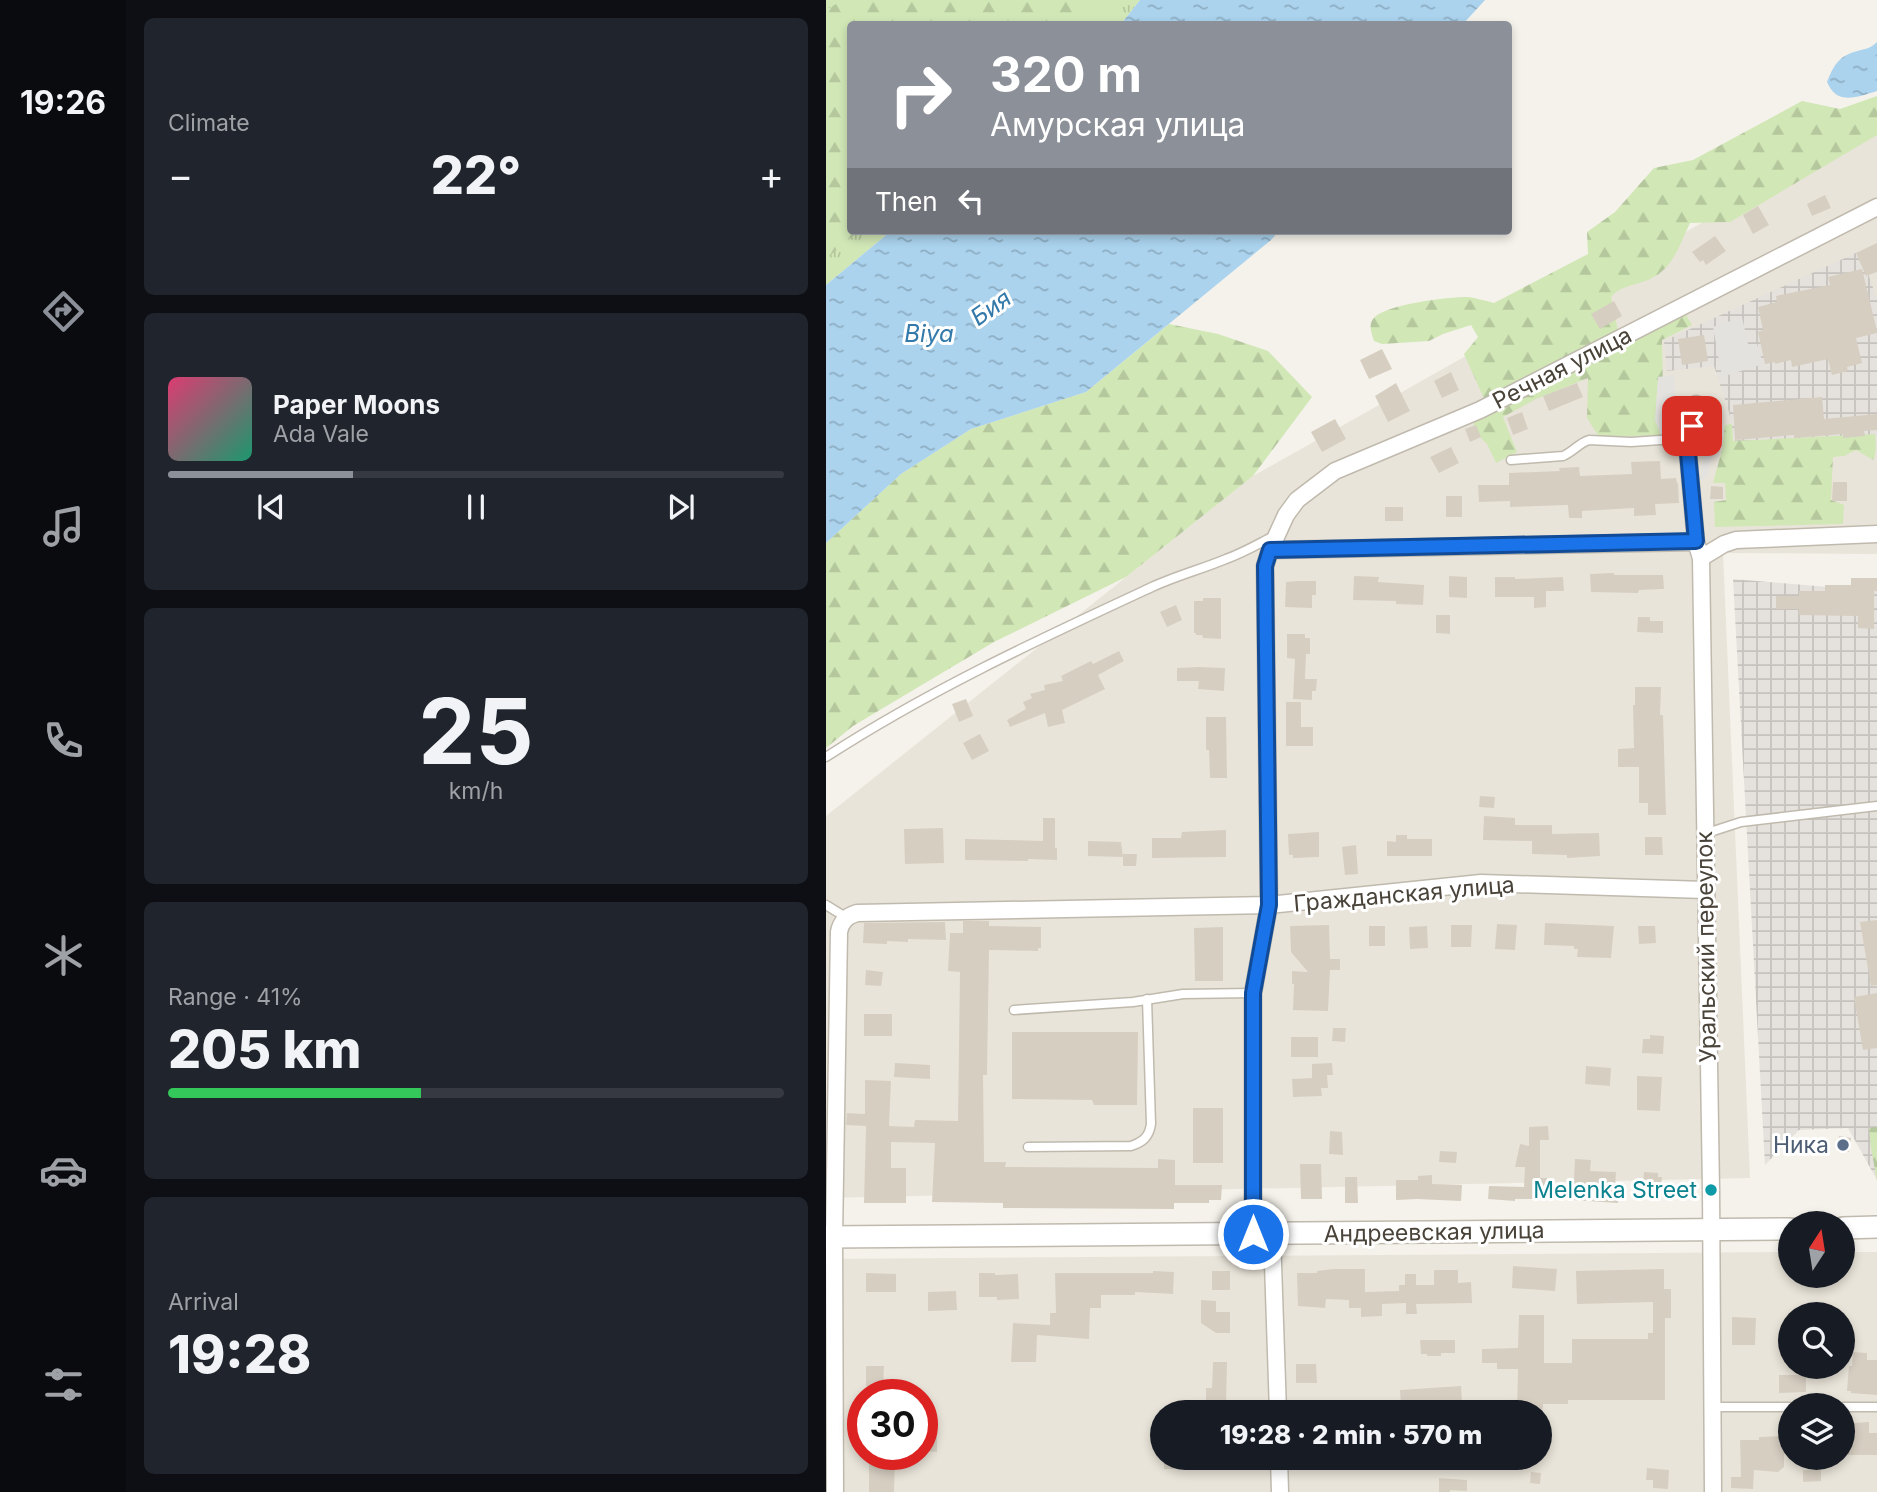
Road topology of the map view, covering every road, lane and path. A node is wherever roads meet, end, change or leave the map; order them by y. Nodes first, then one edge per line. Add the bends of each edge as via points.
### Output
1 (1877, 207) edge
2 (1696, 404) dead end
3 (1690, 438) junction
4 (1511, 460) dead end
5 (1877, 534) edge
6 (1696, 541) junction
7 (1273, 542) junction
8 (1701, 558) junction
9 (826, 757) edge
10 (1877, 806) edge
11 (1704, 834) junction
12 (1705, 890) junction
13 (826, 905) edge
14 (1269, 905) junction
15 (848, 916) junction
16 (1253, 993) junction
17 (1147, 999) junction
18 (1014, 1010) dead end
19 (1028, 1147) dead end
20 (1877, 1227) edge
21 (1855, 1228) edge
22 (1711, 1229) junction
23 (1778, 1229) edge
24 (1263, 1234) junction
25 (830, 1237) edge
26 (1277, 1400) edge
27 (1713, 1406) junction
28 (1778, 1406) edge
29 (1855, 1406) edge
30 (1877, 1406) edge
31 (1279, 1470) edge
32 (835, 1492) edge
33 (1280, 1492) edge
34 (1713, 1492) edge

1 - 7 street, Речная улица via 1480,410 1335,471 1297,500
2 - 3 street, Уральский переулок
3 - 4 lane via 1589,440 1563,456
3 - 6 street, Уральский переулок
5 - 8 street via 1736,540
6 - 7 street
6 - 8 street, Уральский переулок
7 - 9 lane via 1155,586 979,669
7 - 14 street via 1265,566
8 - 11 street, Уральский переулок
10 - 11 lane via 1741,822
11 - 12 street, Уральский переулок
12 - 14 street, Гражданская улица via 1481,883
12 - 22 street, Уральский переулок
13 - 15 lane
14 - 15 street, Гражданская улица
14 - 16 street
15 - 25 street via 839,932
16 - 17 lane
16 - 24 street
17 - 18 lane
17 - 19 lane via 1151,1124 1145,1139 1130,1146
20 - 21 street
22 - 23 street, Андреевская улица
22 - 24 street, Андреевская улица
22 - 27 street, Уральский переулок
24 - 25 street, Андреевская улица
24 - 26 street
25 - 32 street
27 - 28 lane
27 - 34 street, Уральский переулок
29 - 30 lane
31 - 33 street

